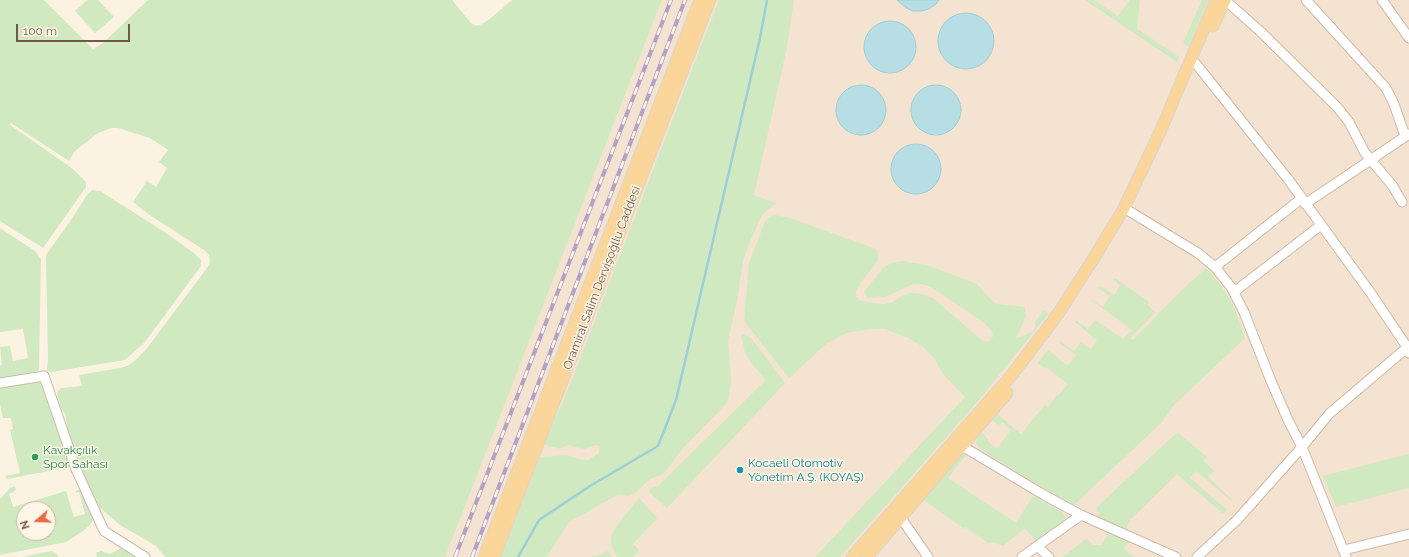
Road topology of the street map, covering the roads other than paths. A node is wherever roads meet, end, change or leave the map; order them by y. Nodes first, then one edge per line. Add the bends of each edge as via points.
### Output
1 (700, 0) edge
2 (710, 0) edge
3 (1216, 0) edge
4 (1225, 0) edge
5 (1306, 0) edge
6 (1382, 0) edge
7 (1409, 38) edge
8 (1194, 62) junction
9 (1407, 135) edge
10 (1371, 160) junction
11 (1303, 201) junction
12 (1402, 202) dead end
13 (1127, 209) junction
14 (1321, 225) junction
15 (1215, 267) junction
16 (1234, 292) junction
17 (1408, 349) edge
18 (0, 383) edge
19 (962, 446) junction
20 (1302, 447) junction
21 (1080, 515) junction
22 (901, 518) junction
23 (1409, 534) edge
24 (1036, 546) junction
25 (1345, 554) edge
26 (145, 557) edge
27 (484, 557) edge
28 (494, 557) edge
29 (852, 557) edge
30 (867, 557) edge
31 (928, 557) edge
32 (1022, 557) edge
33 (1049, 557) edge
34 (1176, 557) edge
35 (1197, 557) edge

1 - 27 main road, Oramiral Salim Dervişoğllu Caddesi
2 - 28 main road, Oramiral Salim Dervişoğllu Caddesi
3 - 8 main road
4 - 8 main road
4 - 10 street via 1337,106
5 - 9 street via 1386,88
6 - 7 street
8 - 11 street via 1288,178
8 - 13 main road via 1167,135
9 - 10 street
10 - 11 street
10 - 12 street via 1392,184
11 - 14 street
11 - 15 street
13 - 15 street via 1198,253
13 - 19 main road via 1103,257 1064,318 1017,381
13 - 29 main road via 1058,314 1011,376
14 - 16 street
14 - 17 street
15 - 16 street
16 - 20 street
17 - 20 street via 1337,406
18 - 26 street via 44,376 76,469 104,531
19 - 21 street
19 - 22 main road
20 - 25 street
20 - 35 street via 1237,520
21 - 24 street
21 - 34 street
22 - 30 main road
22 - 31 street
23 - 25 street
24 - 32 street
24 - 33 street

